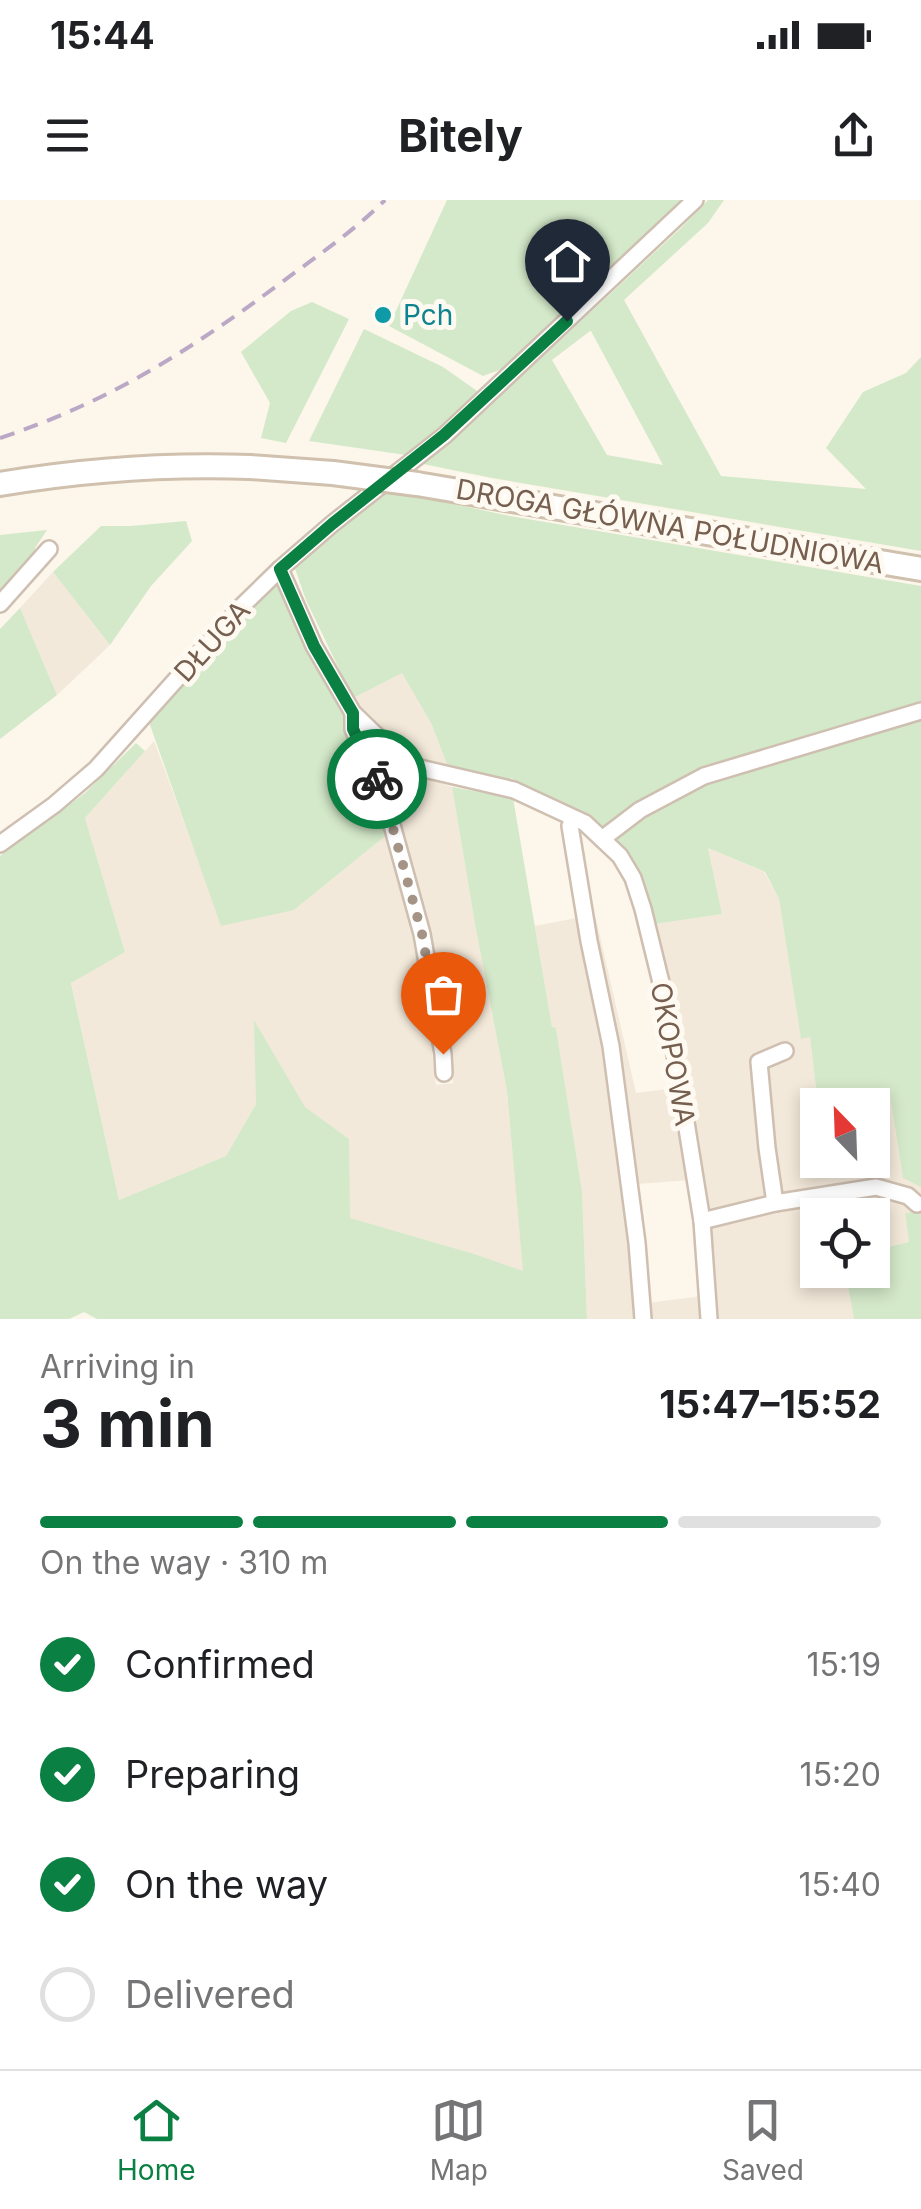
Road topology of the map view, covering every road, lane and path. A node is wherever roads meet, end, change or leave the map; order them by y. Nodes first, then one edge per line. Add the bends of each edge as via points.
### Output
1 (695, 200) edge
2 (0, 484) edge
3 (49, 550) dead end
4 (280, 569) junction
5 (921, 569) edge
6 (0, 604) edge
7 (921, 711) edge
8 (353, 713) junction
9 (572, 818) junction
10 (602, 839) junction
11 (0, 844) edge
12 (785, 1051) dead end
13 (444, 1072) dead end
14 (775, 1204) junction
15 (916, 1204) dead end
16 (702, 1221) junction
17 (642, 1319) edge
18 (710, 1319) edge

1 - 4 street, DŁUGA via 444,435
2 - 5 main road, DROGA GŁÓWNA POŁUDNIOWA, bridge via 197,466 333,473
3 - 6 street
4 - 8 street, OKOPOWA
4 - 11 street, DŁUGA via 96,769
7 - 10 street via 704,776
8 - 9 street, OKOPOWA via 407,765 514,790
8 - 13 street, OKOPOWA via 422,934
9 - 10 street, OKOPOWA
9 - 17 street via 611,1046
10 - 16 street, OKOPOWA via 620,856 643,908 668,1010
12 - 14 street via 759,1062
14 - 15 street via 876,1187
14 - 16 street
16 - 18 street, OKOPOWA

